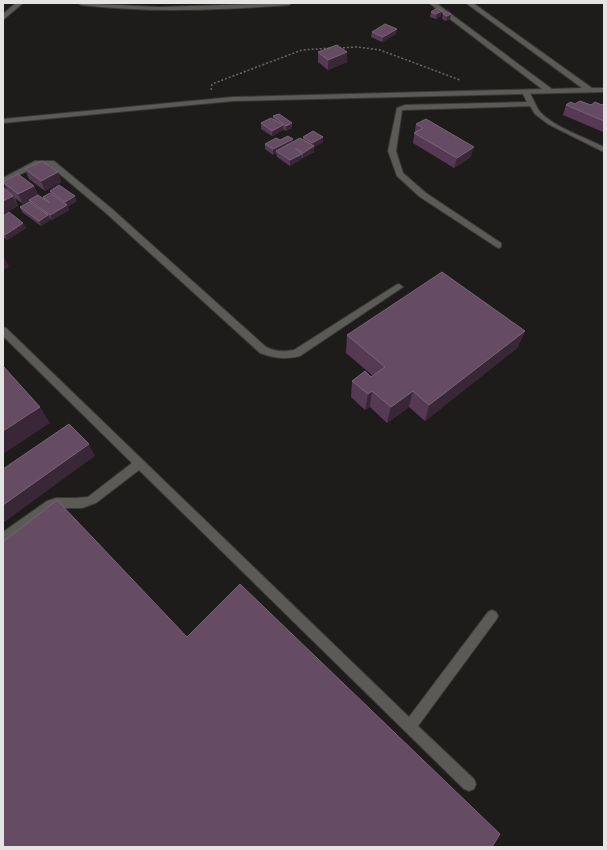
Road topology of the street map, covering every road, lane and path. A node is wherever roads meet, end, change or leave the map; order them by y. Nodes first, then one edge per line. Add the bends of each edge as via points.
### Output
1 (20, 3) edge
2 (81, 3) edge
3 (290, 3) edge
4 (432, 3) edge
5 (469, 3) edge
6 (3, 18) edge
7 (590, 90) junction
8 (604, 90) edge
9 (550, 91) junction
10 (525, 92) junction
11 (483, 93) junction
12 (208, 102) junction
13 (532, 104) junction
14 (3, 121) edge
15 (604, 150) edge
16 (3, 181) edge
17 (498, 245) dead end
18 (399, 287) dead end
19 (3, 330) edge
20 (140, 463) junction
21 (3, 538) edge
22 (492, 616) dead end
23 (410, 726) junction
24 (469, 784) dead end

1 - 6 street
2 - 3 street via 156,9 226,8
4 - 9 street
5 - 7 street
7 - 8 street
7 - 9 street
9 - 10 street
10 - 11 street
10 - 13 lane
11 - 12 street via 234,99
11 - 12 path via 453,76 380,50 356,47 302,50 212,84
12 - 14 street
13 - 15 lane via 550,123
13 - 17 lane via 405,107 399,109 396,117 392,151 400,174 423,195
16 - 18 lane via 38,163 51,163 109,211 263,350 275,356 297,353
19 - 20 lane
20 - 21 lane via 92,500 84,504 51,504
20 - 23 lane
22 - 23 lane
23 - 24 lane

